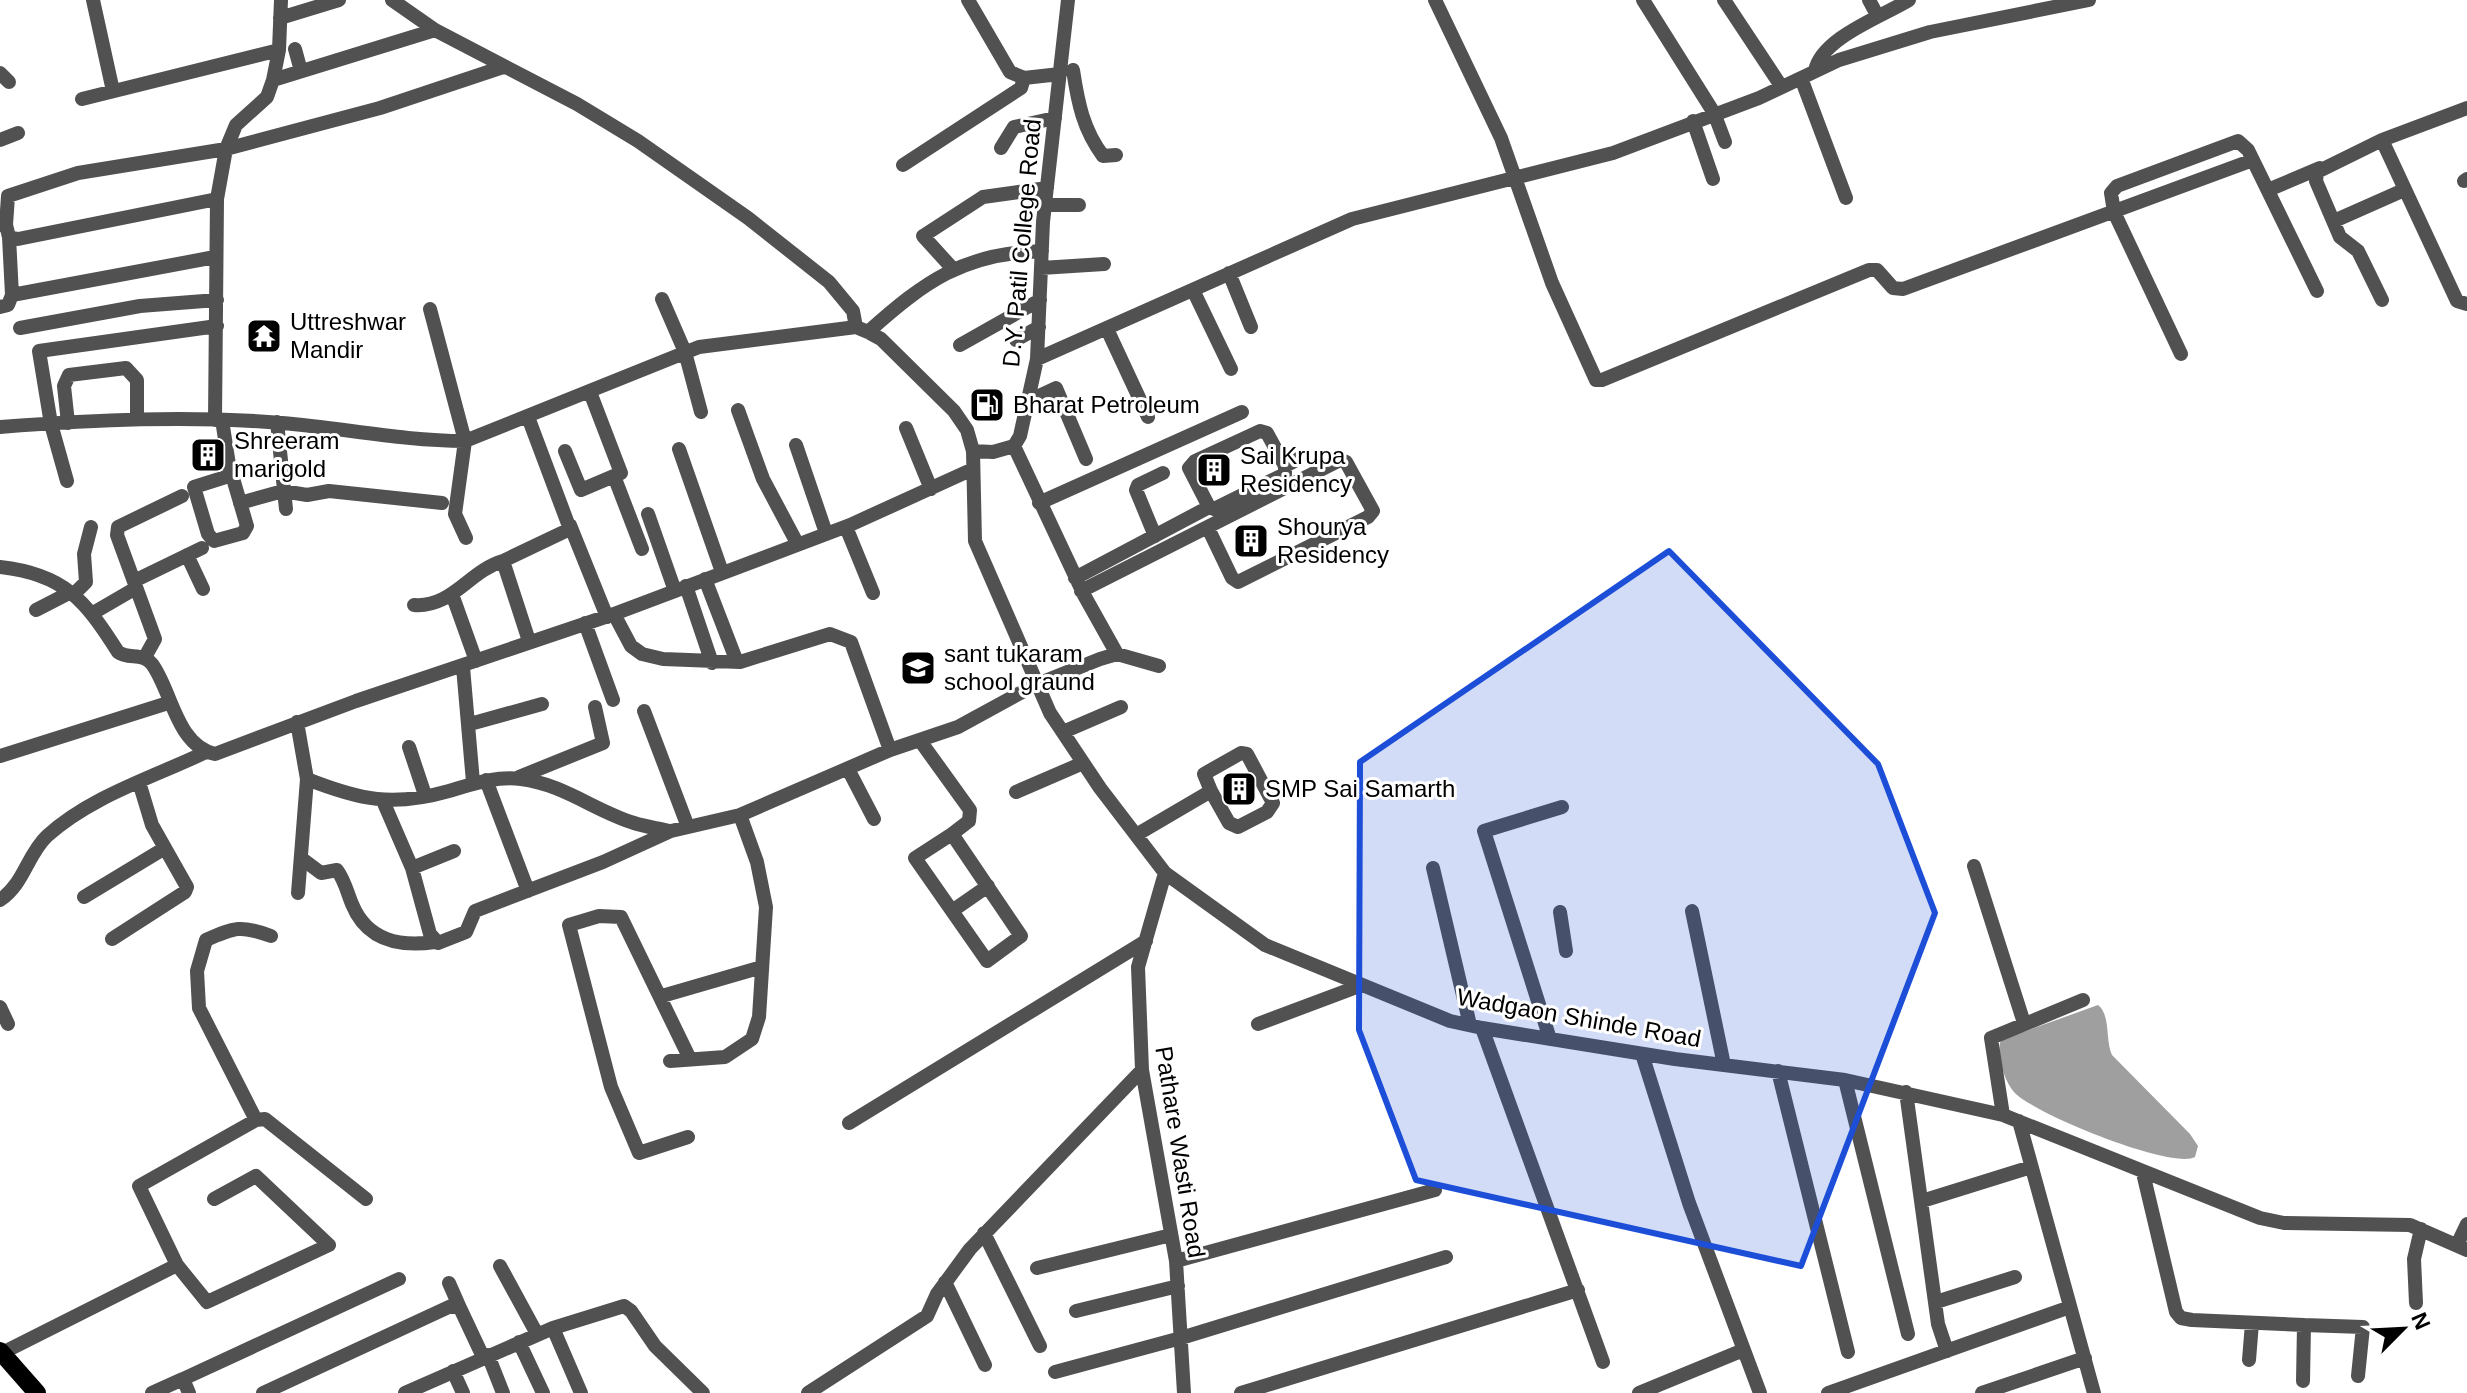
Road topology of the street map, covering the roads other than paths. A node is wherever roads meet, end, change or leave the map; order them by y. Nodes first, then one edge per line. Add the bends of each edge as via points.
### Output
1 (93, 0) edge
2 (281, 0) edge
3 (339, 0) edge
4 (392, 0) edge
5 (968, 0) edge
6 (1068, 0) edge
7 (1435, 0) edge
8 (1643, 0) edge
9 (1724, 0) edge
10 (1869, 0) edge
11 (2089, 0) edge
12 (1902, 2) edge
13 (1877, 15) junction
14 (280, 18) junction
15 (435, 30) junction
16 (295, 49) dead end
17 (279, 50) junction
18 (503, 67) junction
19 (301, 71) junction
20 (1815, 71) junction
21 (1066, 72) junction
22 (1024, 78) junction
23 (1801, 78) junction
24 (273, 80) junction
25 (1781, 86) junction
26 (113, 91) junction
27 (82, 99) dead end
28 (2467, 108) edge
29 (1714, 113) junction
30 (1055, 118) junction
31 (1693, 121) junction
32 (18, 133) dead end
33 (0, 140) edge
34 (2382, 140) junction
35 (1725, 142) dead end
36 (1001, 148) dead end
37 (226, 149) junction
38 (1116, 155) dead end
39 (2253, 160) junction
40 (903, 165) dead end
41 (2320, 168) junction
42 (1516, 178) junction
43 (1713, 179) dead end
44 (1047, 188) junction
45 (2268, 190) junction
46 (2404, 190) junction
47 (1846, 198) dead end
48 (217, 199) junction
49 (1045, 205) junction
50 (1079, 205) dead end
51 (2114, 212) junction
52 (2334, 221) junction
53 (5, 229) edge
54 (1042, 251) junction
55 (215, 257) junction
56 (1104, 264) dead end
57 (1041, 268) junction
58 (953, 269) junction
59 (1229, 273) junction
60 (1193, 290) junction
61 (2317, 291) dead end
62 (12, 295) junction
63 (662, 299) dead end
64 (217, 300) junction
65 (1040, 300) junction
66 (2382, 300) dead end
67 (2467, 304) edge
68 (0, 307) edge
69 (430, 309) dead end
70 (217, 326) junction
71 (1039, 327) junction
72 (1251, 327) dead end
73 (20, 328) dead end
74 (1107, 329) junction
75 (862, 330) junction
76 (1016, 340) dead end
77 (960, 345) dead end
78 (685, 352) junction
79 (2181, 354) dead end
80 (1037, 359) junction
81 (1231, 369) dead end
82 (590, 392) junction
83 (1028, 401) junction
84 (738, 410) dead end
85 (701, 412) dead end
86 (1242, 412) dead end
87 (528, 417) junction
88 (1148, 417) dead end
89 (137, 418) junction
90 (218, 420) junction
91 (277, 422) junction
92 (68, 423) junction
93 (51, 424) junction
94 (0, 427) edge
95 (906, 428) dead end
96 (465, 441) junction
97 (796, 445) dead end
98 (1014, 446) junction
99 (679, 449) dead end
100 (565, 451) dead end
101 (973, 451) junction
102 (1086, 459) dead end
103 (973, 469) junction
104 (1163, 473) dead end
105 (232, 475) junction
106 (614, 476) junction
107 (67, 481) dead end
108 (931, 489) junction
109 (283, 491) junction
110 (182, 496) dead end
111 (240, 503) junction
112 (442, 503) dead end
113 (1039, 503) junction
114 (1209, 507) junction
115 (286, 509) dead end
116 (648, 514) dead end
117 (570, 525) junction
118 (91, 527) dead end
119 (846, 527) junction
120 (1208, 528) junction
121 (826, 533) junction
122 (1155, 536) junction
123 (466, 538) dead end
124 (797, 543) junction
125 (202, 548) dead end
126 (642, 549) dead end
127 (187, 555) junction
128 (503, 561) junction
129 (0, 567) edge
130 (722, 572) junction
131 (705, 579) junction
132 (1078, 584) junction
133 (135, 585) junction
134 (203, 589) dead end
135 (680, 589) junction
136 (72, 593) junction
137 (873, 593) dead end
138 (452, 594) junction
139 (414, 605) dead end
140 (36, 610) dead end
141 (93, 613) junction
142 (610, 616) junction
143 (585, 623) junction
144 (529, 641) junction
145 (1117, 654) junction
146 (145, 657) junction
147 (737, 662) junction
148 (712, 663) junction
149 (470, 664) junction
150 (1159, 666) dead end
151 (1035, 685) junction
152 (613, 700) dead end
153 (168, 703) junction
154 (542, 704) dead end
155 (595, 707) dead end
156 (1121, 707) dead end
157 (644, 711) dead end
158 (297, 722) junction
159 (470, 724) junction
160 (1063, 732) junction
161 (921, 742) junction
162 (409, 747) dead end
163 (890, 750) junction
164 (206, 752) junction
165 (0, 756) edge
166 (1083, 763) junction
167 (848, 769) junction
168 (517, 778) junction
169 (307, 779) junction
170 (480, 781) junction
171 (139, 782) junction
172 (1211, 791) junction
173 (1016, 792) dead end
174 (425, 795) junction
175 (383, 801) junction
176 (1562, 807) dead end
177 (740, 815) junction
178 (874, 819) dead end
179 (688, 827) junction
180 (671, 831) junction
181 (952, 834) junction
182 (1136, 835) junction
183 (165, 848) junction
184 (454, 851) dead end
185 (301, 858) junction
186 (1974, 866) dead end
187 (412, 868) junction
188 (1433, 868) dead end
189 (1165, 873) junction
190 (988, 886) junction
191 (528, 891) junction
192 (298, 893) dead end
193 (84, 897) dead end
194 (0, 900) edge
195 (952, 911) junction
196 (1692, 911) dead end
197 (1560, 912) dead end
198 (271, 936) dead end
199 (112, 939) dead end
200 (1146, 941) junction
201 (435, 942) junction
202 (1566, 951) dead end
203 (762, 967) junction
204 (1362, 985) junction
205 (662, 996) junction
206 (2083, 1000) dead end
207 (0, 1007) edge
208 (2024, 1023) junction
209 (8, 1024) dead end
210 (1258, 1024) dead end
211 (1476, 1026) junction
212 (1550, 1039) junction
213 (1642, 1054) junction
214 (690, 1059) junction
215 (670, 1061) dead end
216 (1724, 1065) junction
217 (1142, 1070) junction
218 (1778, 1071) junction
219 (1845, 1080) junction
220 (1906, 1092) junction
221 (2003, 1115) junction
222 (256, 1120) junction
223 (2019, 1121) junction
224 (849, 1123) dead end
225 (688, 1137) dead end
226 (2031, 1167) junction
227 (2143, 1173) junction
228 (1435, 1190) dead end
229 (214, 1199) dead end
230 (366, 1199) dead end
231 (1922, 1201) junction
232 (2467, 1224) edge
233 (2421, 1229) junction
234 (984, 1233) junction
235 (1171, 1235) junction
236 (2462, 1248) edge
237 (1446, 1257) dead end
238 (1176, 1261) junction
239 (177, 1265) junction
240 (500, 1266) dead end
241 (1037, 1268) dead end
242 (2015, 1277) dead end
243 (399, 1279) dead end
244 (945, 1282) junction
245 (449, 1283) dead end
246 (1178, 1286) junction
247 (1578, 1290) junction
248 (1936, 1302) junction
249 (2416, 1303) dead end
250 (2070, 1307) junction
251 (460, 1308) junction
252 (1076, 1311) dead end
253 (2252, 1323) junction
254 (2304, 1325) junction
255 (553, 1328) junction
256 (537, 1334) junction
257 (1908, 1334) dead end
258 (1181, 1338) junction
259 (519, 1342) junction
260 (1040, 1346) dead end
261 (1741, 1351) junction
262 (1947, 1351) junction
263 (1, 1352) edge
264 (1848, 1352) dead end
265 (485, 1356) junction
266 (2085, 1358) junction
267 (2249, 1360) dead end
268 (1603, 1362) dead end
269 (985, 1365) dead end
270 (453, 1371) junction
271 (1055, 1372) dead end
272 (2358, 1376) dead end
273 (2303, 1381) dead end
274 (186, 1386) edge
275 (37, 1393) edge
276 (152, 1393) edge
277 (263, 1393) edge
278 (405, 1393) edge
279 (463, 1393) edge
280 (503, 1393) edge
281 (543, 1393) edge
282 (581, 1393) edge
283 (703, 1393) edge
284 (808, 1393) edge
285 (1184, 1393) edge
286 (1241, 1393) edge
287 (1639, 1393) edge
288 (1760, 1393) edge
289 (1828, 1393) edge
290 (1982, 1393) edge
291 (2094, 1393) edge

1 - 26 street
2 - 14 street
3 - 14 street
4 - 15 street
5 - 22 street via 1010,72
6 - 21 street, D.Y. Patil College Road
7 - 42 street
8 - 29 street
9 - 25 street
10 - 13 street
11 - 20 street via 1930,32
12 - 13 street
13 - 20 street via 1828,49
14 - 17 street
15 - 18 street
15 - 19 street
16 - 19 street
17 - 24 street
17 - 26 street
18 - 37 street via 380,108
18 - 75 street via 638,141 748,218 829,282
19 - 24 street
20 - 23 street
21 - 22 street
21 - 30 street, D.Y. Patil College Road
21 - 38 street via 1089,137 1103,156
22 - 40 street via 1021,88
23 - 25 street
23 - 47 street
24 - 37 street via 267,97 236,125
25 - 29 street
26 - 27 street
28 - 34 street
29 - 31 street
29 - 35 street
30 - 36 street via 1014,127
30 - 44 street, D.Y. Patil College Road
31 - 42 street via 1613,153
31 - 43 street
32 - 33 street
34 - 41 street
34 - 46 street
37 - 48 street
37 - 53 street via 78,173 20,190 8,196
39 - 45 street
39 - 51 street
39 - 51 street via 2244,144 2232,142 2117,186 2111,193
41 - 45 street
41 - 52 street via 2316,181
42 - 51 street via 1592,376 1602,380 1869,270 1877,270 1893,288 1903,289
42 - 59 street via 1352,219
44 - 49 street, D.Y. Patil College Road
44 - 58 street via 983,197 923,236
45 - 61 street
46 - 52 street
46 - 67 street via 2457,301
48 - 53 street via 18,239
48 - 55 street
49 - 50 street
49 - 54 street, D.Y. Patil College Road
51 - 79 street
52 - 66 street via 2340,237 2358,251
53 - 62 street
54 - 57 street, D.Y. Patil College Road
54 - 58 street via 980,258
55 - 62 street
55 - 64 street
56 - 57 street
57 - 65 street, D.Y. Patil College Road
58 - 75 street
59 - 60 street
59 - 72 street
60 - 74 street
60 - 81 street
62 - 68 street via 8,305
63 - 78 street
64 - 70 street
64 - 73 street via 127,308
65 - 71 street, D.Y. Patil College Road
65 - 77 street
69 - 96 street
70 - 90 street
70 - 93 street via 39,351
71 - 76 street
71 - 80 street, D.Y. Patil College Road
74 - 80 street
74 - 88 street
75 - 78 street
75 - 101 street via 881,339 954,411
78 - 82 street
78 - 85 street
80 - 83 street, D.Y. Patil College Road
82 - 87 street
82 - 106 street via 621,473
83 - 98 street, D.Y. Patil College Road
83 - 102 street via 1056,388
84 - 124 street via 763,479
86 - 113 street
87 - 96 street
87 - 117 street
89 - 90 street
89 - 92 street
89 - 92 street via 137,380 126,368 69,375 64,386
90 - 91 street
90 - 105 street
91 - 96 street
91 - 109 street
92 - 93 street
93 - 94 street
93 - 107 street
95 - 108 street
96 - 123 street via 455,514
97 - 121 street
98 - 101 street
98 - 113 street
99 - 130 street
100 - 106 street via 581,490
101 - 103 street, Wadgaon Shinde Road
103 - 108 street
103 - 151 street, Wadgaon Shinde Road via 975,541
104 - 122 street via 1136,490
105 - 111 street
105 - 111 street via 194,487 211,538 219,541 246,531
106 - 126 street
108 - 119 street
109 - 111 street
109 - 112 street
109 - 115 street
110 - 133 street via 118,527
113 - 132 street
114 - 114 street via 1189,468 1264,431 1291,462 1285,474 1219,508
114 - 122 street
116 - 135 street
117 - 128 street via 565,533
117 - 142 street
118 - 136 street via 84,554 86,582
119 - 121 street
119 - 137 street
120 - 120 street via 1238,582 1373,513 1346,462 1340,460
120 - 132 street
121 - 124 street
122 - 132 street
124 - 130 street
125 - 127 street
127 - 133 street
127 - 134 street
128 - 138 street via 480,570
128 - 144 street
129 - 136 street via 34,571
130 - 131 street
131 - 135 street
131 - 147 street
132 - 145 street
133 - 141 street
133 - 146 street via 155,639
135 - 142 street
135 - 148 street
136 - 140 street
136 - 141 street
138 - 139 street via 437,605
138 - 149 street
141 - 146 street via 118,652
142 - 143 street
142 - 148 street via 642,654
143 - 144 street
143 - 152 street
144 - 149 street
145 - 150 street
145 - 151 street
146 - 153 street
147 - 148 street
147 - 163 street via 842,635 851,642
149 - 158 street
149 - 159 street
151 - 160 street, Wadgaon Shinde Road
151 - 161 street via 996,709
153 - 164 street
153 - 165 street
154 - 159 street
155 - 168 street via 603,743
156 - 160 street
157 - 179 street
158 - 164 street via 223,753
158 - 169 street
159 - 170 street
160 - 166 street, Wadgaon Shinde Road
161 - 163 street
161 - 181 street via 970,810 969,821
162 - 174 street
163 - 167 street
164 - 171 street
166 - 173 street
166 - 182 street, Wadgaon Shinde Road
167 - 177 street
167 - 178 street
168 - 170 street
168 - 180 street via 575,794 633,823
169 - 175 street via 358,798
169 - 185 street
170 - 174 street
170 - 191 street
171 - 183 street
171 - 194 street via 48,835 16,887
172 - 172 street via 1204,774 1247,754 1272,807 1238,827 1229,823
172 - 182 street
174 - 175 street
175 - 187 street
176 - 212 street via 1484,831
177 - 179 street
177 - 203 street via 766,907
179 - 180 street
180 - 191 street
181 - 190 street
181 - 195 street via 915,858
182 - 189 street, Wadgaon Shinde Road
183 - 193 street
183 - 199 street via 185,880 185,892
184 - 187 street
185 - 192 street
185 - 201 street via 321,873 337,870 353,907 379,938
186 - 208 street
187 - 201 street
188 - 211 street
189 - 200 street, Pathare Wasti Road
189 - 204 street, Wadgaon Shinde Road via 1265,945
190 - 195 street
190 - 195 street via 1021,936 987,961
191 - 201 street via 475,911 466,932
196 - 216 street
197 - 202 street
198 - 222 street via 247,927 206,940 197,971 199,1008
200 - 217 street, Pathare Wasti Road via 1138,967
200 - 224 street
203 - 205 street
203 - 214 street via 752,1039 725,1057
204 - 210 street
204 - 211 street, Wadgaon Shinde Road
205 - 214 street
205 - 225 street via 621,917 599,916 569,925 611,1087 639,1153
206 - 208 street
207 - 209 street
208 - 221 street via 1991,1038
211 - 212 street, Wadgaon Shinde Road
211 - 247 street
212 - 213 street, Wadgaon Shinde Road
213 - 216 street, Wadgaon Shinde Road
213 - 261 street
214 - 215 street
216 - 218 street, Wadgaon Shinde Road
217 - 234 street
217 - 235 street, Pathare Wasti Road
218 - 219 street, Wadgaon Shinde Road
218 - 264 street
219 - 220 street, Wadgaon Shinde Road
219 - 257 street
220 - 221 street, Wadgaon Shinde Road
220 - 231 street
221 - 223 street, Wadgaon Shinde Road
222 - 230 street via 265,1119
222 - 239 street via 139,1186
223 - 226 street
223 - 227 street, Wadgaon Shinde Road
226 - 231 street
226 - 250 street
227 - 233 street, Wadgaon Shinde Road via 2284,1223
227 - 253 street via 2176,1312 2192,1320
228 - 238 street
229 - 239 street via 256,1176 329,1245 207,1302
231 - 248 street
232 - 236 street
233 - 236 street, Wadgaon Shinde Road
233 - 249 street via 2414,1259
234 - 244 street
234 - 260 street
235 - 238 street, Pathare Wasti Road
235 - 241 street
237 - 258 street
238 - 246 street, Pathare Wasti Road
239 - 263 street
240 - 256 street
242 - 248 street
243 - 274 street
244 - 269 street
244 - 284 street via 922,1320
245 - 251 street
246 - 252 street
246 - 258 street, Pathare Wasti Road
247 - 268 street
247 - 286 street
248 - 262 street
250 - 262 street
250 - 266 street
251 - 265 street
251 - 277 street via 451,1306
253 - 254 street
253 - 267 street
254 - 272 street via 2363,1327
254 - 273 street
255 - 256 street
255 - 282 street
255 - 283 street via 624,1306
256 - 259 street
258 - 271 street
258 - 285 street, Pathare Wasti Road
259 - 265 street
259 - 281 street
261 - 287 street
261 - 288 street
262 - 289 street
263 - 275 main road
265 - 270 street
265 - 280 street
266 - 290 street
266 - 291 street
270 - 278 street
270 - 279 street
274 - 276 street

